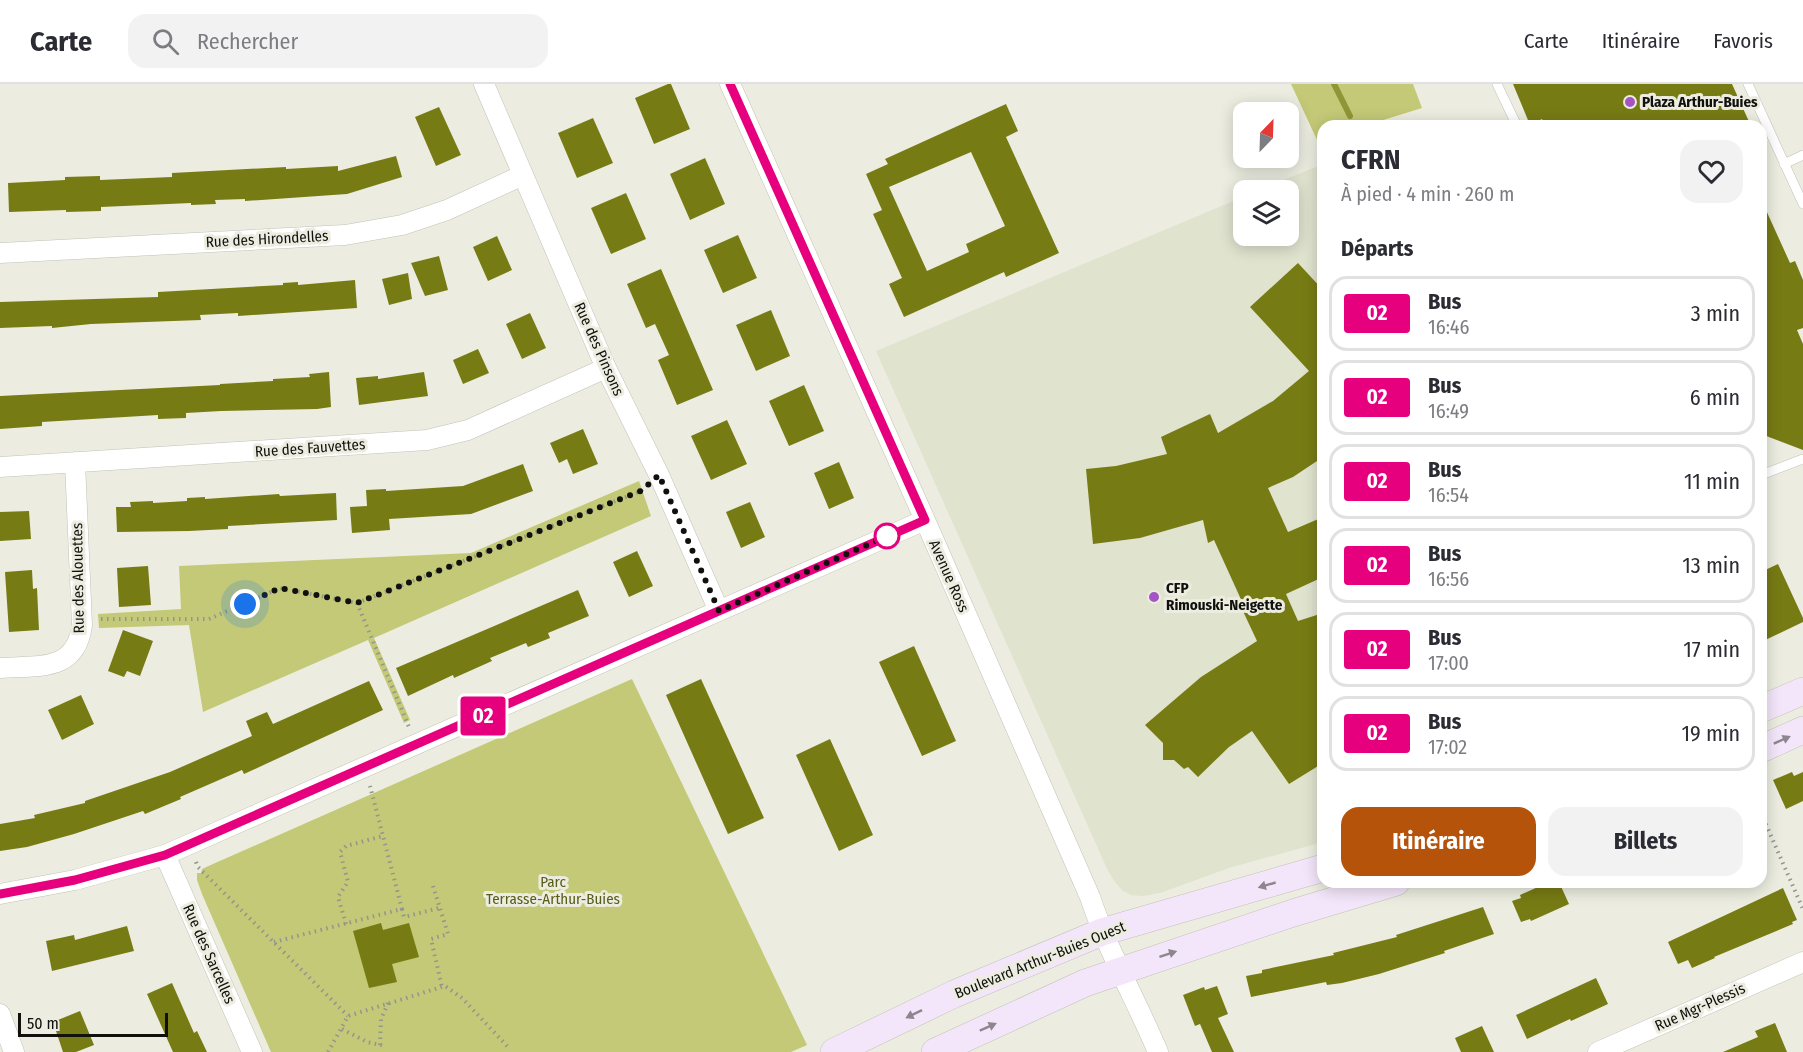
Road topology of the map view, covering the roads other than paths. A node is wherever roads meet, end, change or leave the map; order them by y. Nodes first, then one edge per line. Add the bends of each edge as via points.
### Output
1 (484, 84) edge
2 (730, 84) edge
3 (1497, 84) edge
4 (1748, 84) edge
5 (1513, 120) edge
6 (1764, 120) edge
7 (1767, 126) edge
8 (1803, 155) edge
9 (1784, 164) junction
10 (523, 175) junction
11 (1803, 204) edge
12 (0, 253) edge
13 (606, 368) junction
14 (1803, 459) edge
15 (75, 462) junction
16 (0, 467) edge
17 (1767, 473) edge
18 (925, 520) junction
19 (719, 611) junction
20 (0, 668) edge
21 (1803, 691) edge
22 (1767, 706) edge
23 (1803, 730) edge
24 (1767, 746) edge
25 (165, 855) junction
26 (1317, 870) edge
27 (1376, 888) edge
28 (0, 894) edge
29 (1102, 932) junction
30 (1803, 962) edge
31 (1120, 970) junction
32 (0, 1014) edge
33 (14, 1052) edge
34 (252, 1052) edge
35 (834, 1052) edge
36 (935, 1052) edge
37 (1158, 1052) edge
38 (1598, 1052) edge

1 - 10 street, Rue des Pinsons
2 - 18 street, Avenue Ross
3 - 5 lane
4 - 6 lane
7 - 9 lane
8 - 9 lane
9 - 11 lane
10 - 12 street, Rue des Hirondelles via 447,210 402,225 345,235
10 - 13 street, Rue des Pinsons
13 - 15 street, Rue des Fauvettes via 468,430 427,440
13 - 19 street, Rue des Pinsons
14 - 17 lane
15 - 16 street, Rue des Fauvettes
15 - 20 street, Rue des Alouettes via 80,640 67,658 54,663
18 - 19 street
18 - 29 street, Avenue Ross
19 - 25 street
21 - 22 street
24 -> 23 street
25 - 28 street via 75,880
25 - 34 street, Rue des Sarcelles
26 -> 29 street, Boulevard Arthur-Buies Ouest
31 -> 27 street
29 - 31 street, Avenue Ross
29 -> 35 street, Boulevard Arthur-Buies Ouest via 954,994
30 - 38 street, Rue Mgr-Plessis
36 -> 31 street
31 - 37 street, Avenue Ross
32 - 33 street

